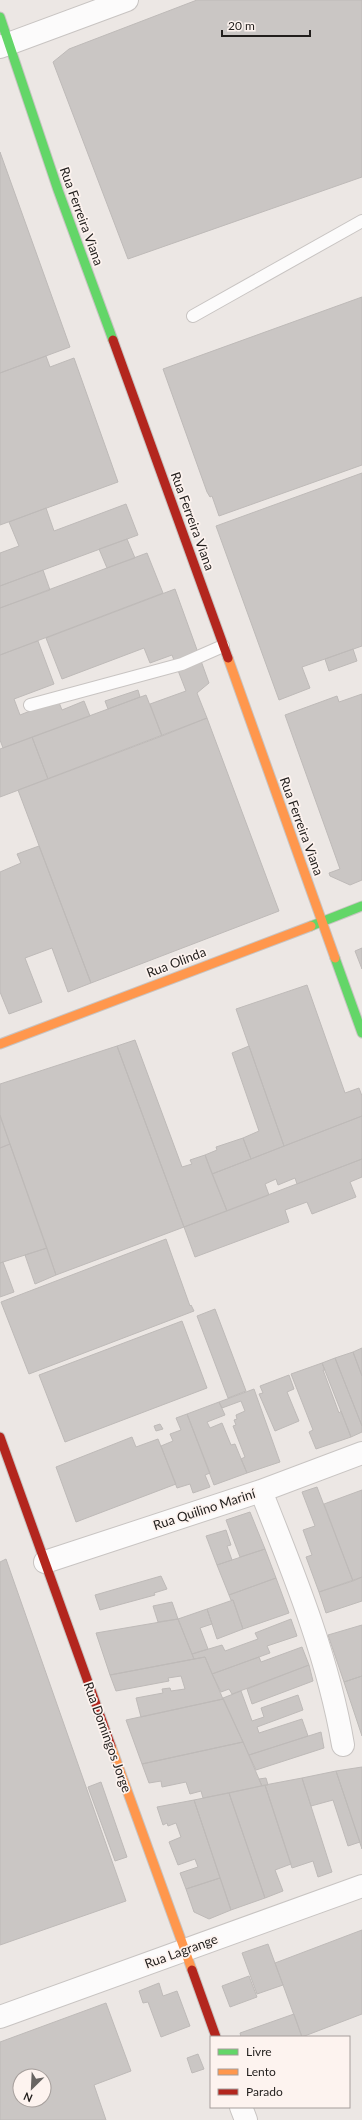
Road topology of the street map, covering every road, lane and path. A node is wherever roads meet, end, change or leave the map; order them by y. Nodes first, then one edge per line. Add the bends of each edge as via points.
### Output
1 (127, 0) edge
2 (0, 17) edge
3 (5, 46) edge
4 (362, 222) edge
5 (193, 316) dead end
6 (224, 646) junction
7 (30, 705) dead end
8 (362, 906) edge
9 (323, 921) junction
10 (362, 1032) edge
11 (0, 1044) edge
12 (0, 1437) edge
13 (362, 1453) edge
14 (261, 1490) junction
15 (45, 1562) junction
16 (343, 1745) dead end
17 (362, 1886) edge
18 (185, 1950) junction
19 (0, 2017) edge
20 (216, 2036) edge
21 (241, 2108) edge
22 (246, 2120) edge

1 - 3 street
2 - 3 street, Rua Ferreira Viana
3 - 6 street, Rua Ferreira Viana
4 - 5 lane
6 - 7 lane via 182,664
6 - 9 street, Rua Ferreira Viana
8 - 9 street, Rua Olinda
9 - 10 street, Rua Ferreira Viana
9 - 11 street, Rua Olinda
12 - 15 street, Rua Domingos Jorge
13 - 14 street, Rua Quilino Mariní
14 - 15 street, Rua Quilino Mariní
14 - 16 street via 286,1552 326,1669
15 - 18 street, Rua Domingos Jorge
17 - 18 street, Rua Lagrange
18 - 19 street, Rua Lagrange
18 - 20 street, Rua Domingos Jorge
21 - 22 street

